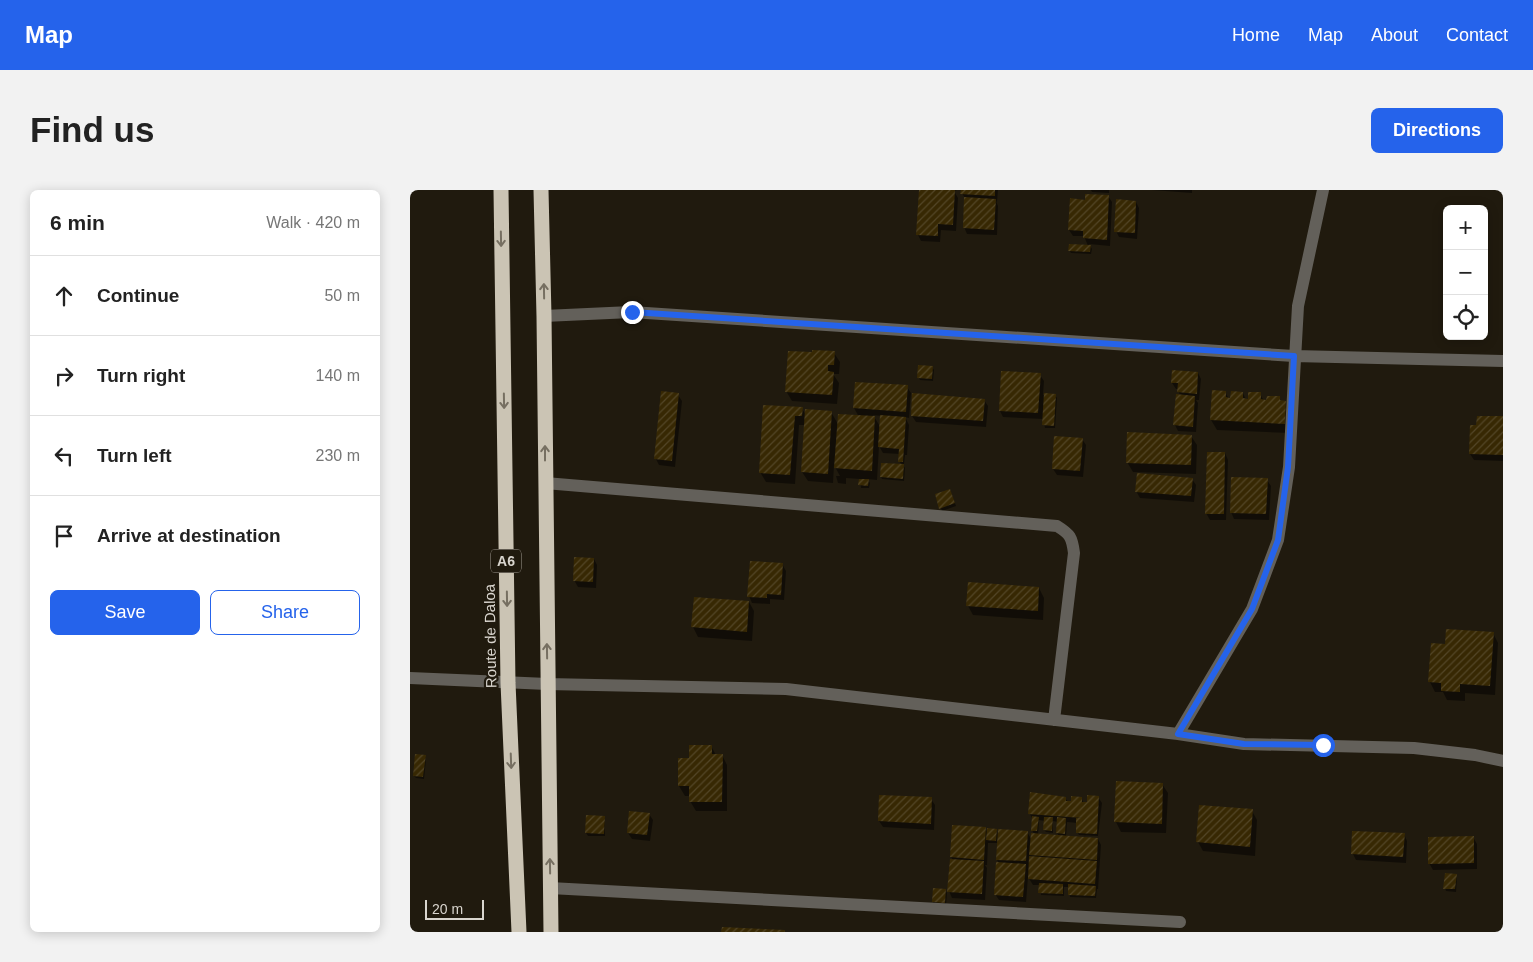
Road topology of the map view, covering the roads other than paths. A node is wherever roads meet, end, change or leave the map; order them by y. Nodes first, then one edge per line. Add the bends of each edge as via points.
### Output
1 (501, 190) edge
2 (541, 190) edge
3 (1323, 190) edge
4 (544, 316) junction
5 (1294, 356) junction
6 (1503, 360) edge
7 (545, 483) junction
8 (410, 678) edge
9 (508, 682) junction
10 (547, 684) junction
11 (1054, 720) junction
12 (1178, 734) junction
13 (1503, 761) edge
14 (550, 888) junction
15 (1180, 922) dead end
16 (519, 932) edge
17 (551, 932) edge

1 -> 9 highway, Route de Daloa / A6
4 -> 2 highway
3 - 5 street via 1298,306
4 - 5 street via 632,312
7 -> 4 highway
5 - 6 street
5 - 12 street via 1288,467 1278,540 1252,609
10 -> 7 highway
7 - 11 street via 1057,526 1073,540 1074,552
8 - 9 street
9 - 10 street
9 -> 16 highway, Route de Daloa / A6
10 - 11 street via 786,689
14 -> 10 highway
11 - 12 street
12 - 13 street via 1244,744 1414,748
14 - 15 street
14 - 17 highway

